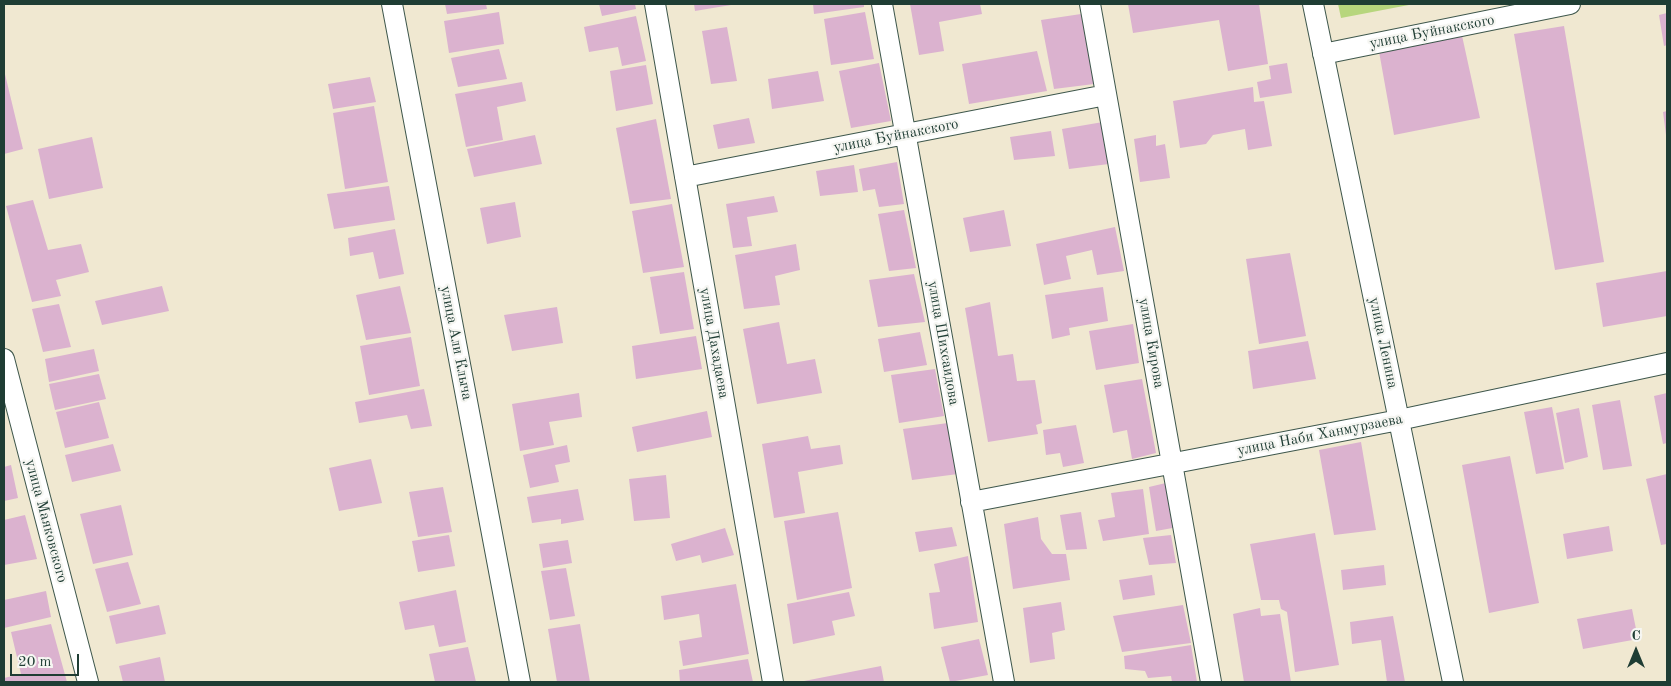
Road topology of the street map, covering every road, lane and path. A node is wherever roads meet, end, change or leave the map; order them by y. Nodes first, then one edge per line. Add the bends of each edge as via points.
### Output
1 (392, 4) edge
2 (654, 4) edge
3 (882, 4) edge
4 (1090, 4) edge
5 (1313, 4) edge
6 (1570, 4) edge
7 (1323, 54) junction
8 (1106, 95) junction
9 (906, 135) junction
10 (685, 177) junction
11 (4, 359) edge
12 (1667, 363) edge
13 (1399, 420) junction
14 (1173, 463) junction
15 (971, 502) junction
16 (88, 682) edge
17 (520, 682) edge
18 (773, 682) edge
19 (1004, 682) edge
20 (1211, 682) edge
21 (1453, 682) edge

1 - 17 street, улица Али Клыча
2 - 10 street, улица Дахадаева
3 - 9 street, улица Шихсаидова
4 - 8 street, улица Кирова
5 - 7 street, улица Ленина
6 - 7 street, улица Буйнакского
7 - 13 street, улица Ленина
8 - 9 street, улица Буйнакского
8 - 14 street, улица Кирова
9 - 10 street, улица Буйнакского
9 - 15 street, улица Шихсаидова
10 - 18 street, улица Дахадаева
11 - 16 street, улица Маяковского
12 - 13 street, улица Наби Ханмурзаева
13 - 14 street, улица Наби Ханмурзаева
13 - 21 street, улица Ленина
14 - 15 street, улица Наби Ханмурзаева
14 - 20 street, улица Кирова
15 - 19 street, улица Шихсаидова

